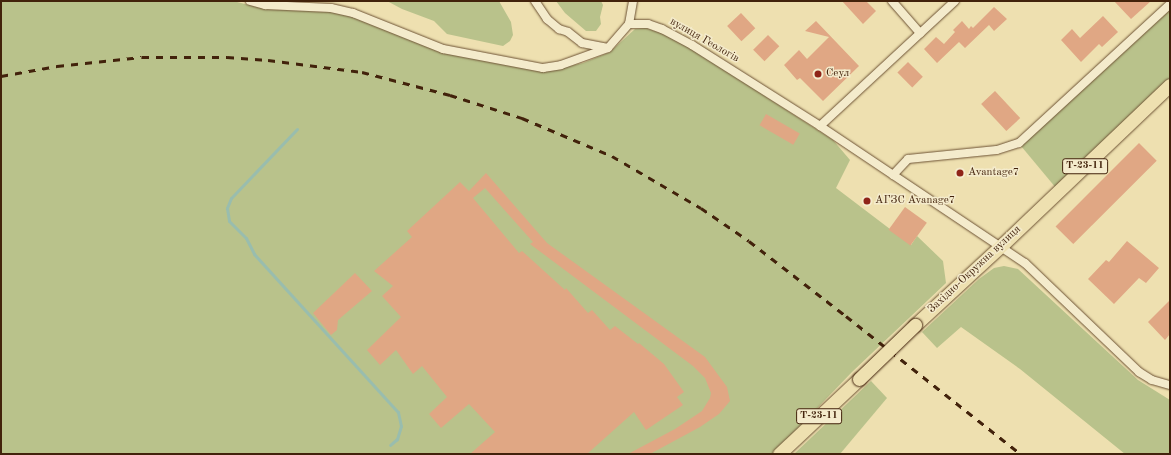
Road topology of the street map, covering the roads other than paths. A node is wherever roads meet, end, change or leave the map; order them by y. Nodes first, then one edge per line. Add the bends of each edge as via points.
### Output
1 (250, 1) edge
2 (535, 1) edge
3 (633, 1) edge
4 (892, 1) edge
5 (955, 1) edge
6 (1170, 4) edge
7 (630, 24) junction
8 (920, 33) junction
9 (608, 48) junction
10 (1170, 85) edge
11 (820, 126) junction
12 (893, 175) junction
13 (1001, 247) junction
14 (1170, 385) edge
15 (779, 454) edge

1 - 9 street via 265,5 331,8 353,13 443,49 543,68 561,65
2 - 9 street via 547,19 559,30 568,32 582,43
3 - 7 street
4 - 8 street
5 - 8 street
6 - 12 street via 1019,143 997,150 908,159
7 - 9 street
7 - 11 street, вулиця Геологів via 648,24 692,45
8 - 11 street
10 - 13 main road, Західно-Окружна вулиця / Т-23-11
11 - 12 street, вулиця Геологів
12 - 13 street, вулиця Геологів
13 - 14 street, вулиця Геологів via 1025,263 1139,372 1152,380
13 - 15 main road, Західно-Окружна вулиця / Т-23-11, bridge

